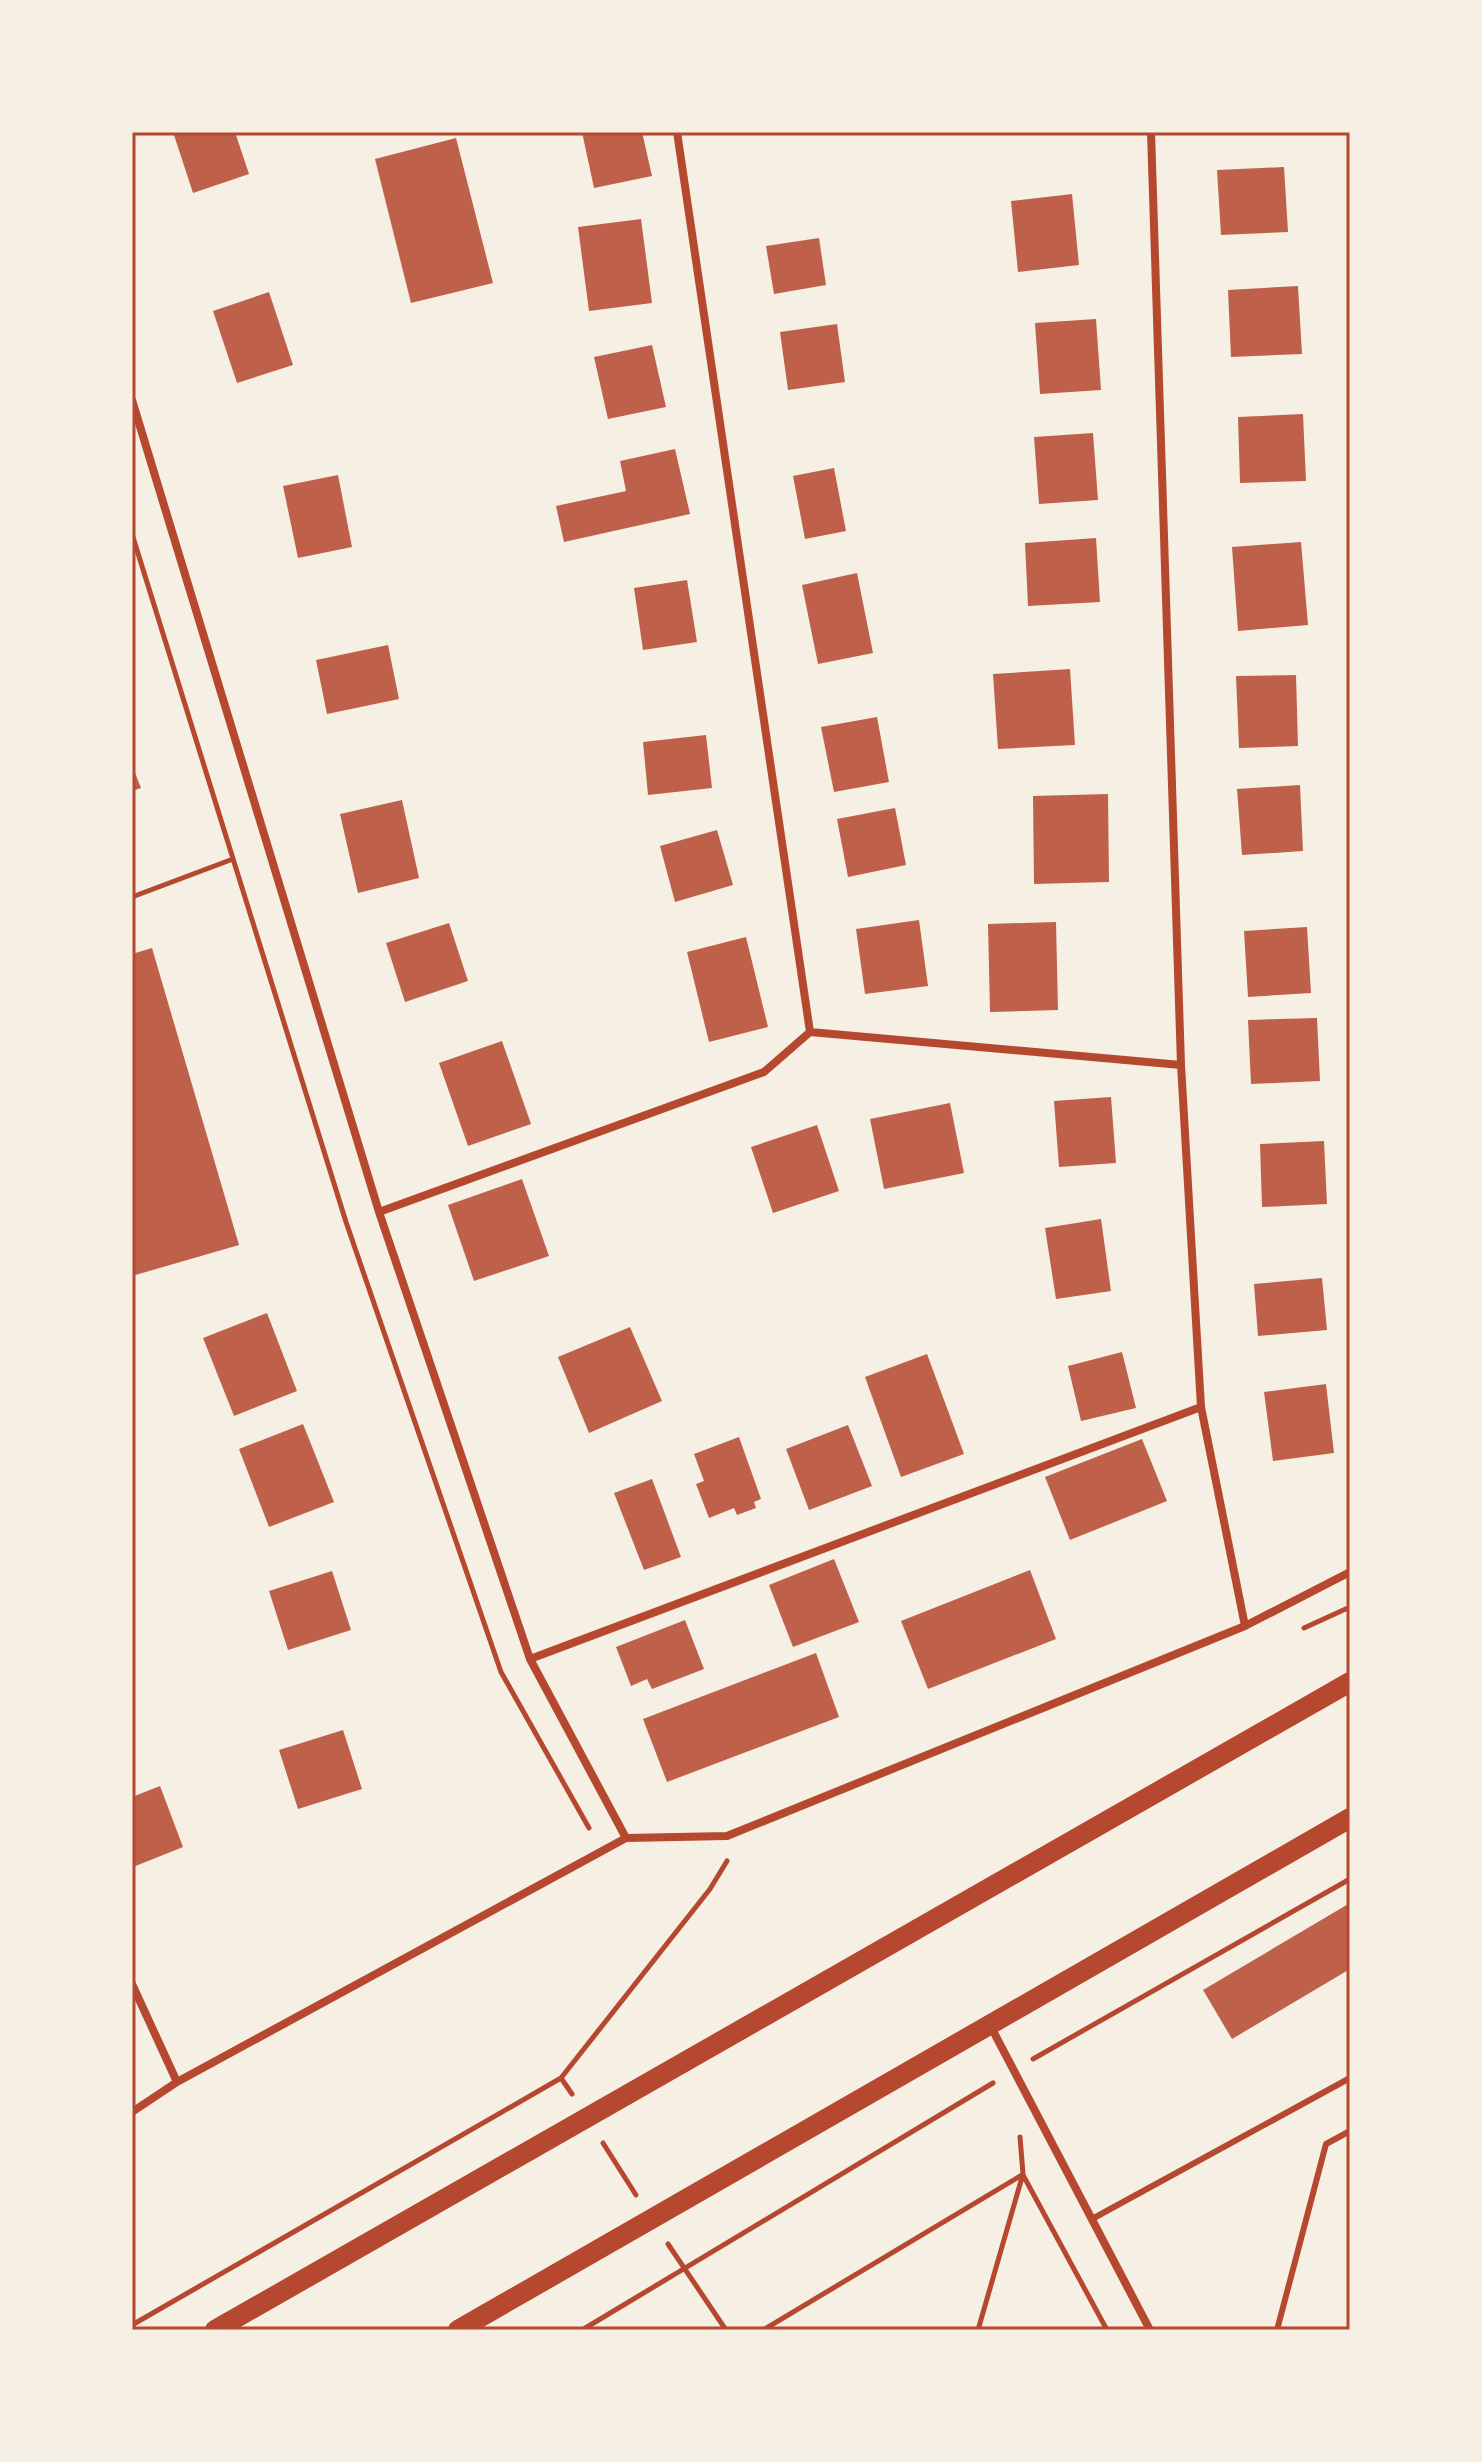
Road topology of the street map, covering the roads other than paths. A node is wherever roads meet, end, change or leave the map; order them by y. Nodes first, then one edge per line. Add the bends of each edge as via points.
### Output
1 (677, 132) edge
2 (1151, 132) edge
3 (132, 400) edge
4 (810, 1032) junction
5 (1181, 1065) junction
6 (379, 1212) junction
7 (1201, 1407) junction
8 (1350, 1572) edge
9 (1245, 1626) junction
10 (530, 1659) junction
11 (1350, 1682) edge
12 (1350, 1818) edge
13 (626, 1838) junction
14 (132, 1984) edge
15 (991, 2026) junction
16 (1350, 2078) edge
17 (177, 2082) junction
18 (132, 2112) edge
19 (1350, 2131) edge
20 (1092, 2219) junction
21 (215, 2330) edge
22 (458, 2330) edge
23 (1150, 2330) edge
24 (1277, 2330) edge

1 - 4 street
2 - 5 street
3 - 6 street
4 - 5 street
4 - 6 street via 764,1072
5 - 7 street
6 - 10 street
7 - 9 street
7 - 10 street
8 - 9 street
9 - 13 street via 727,1836
10 - 13 street
11 - 21 main road
12 - 15 main road
13 - 17 street
14 - 17 street
15 - 20 street
15 - 22 main road
16 - 20 lane
17 - 18 street
19 - 24 lane via 1326,2144
20 - 23 street

